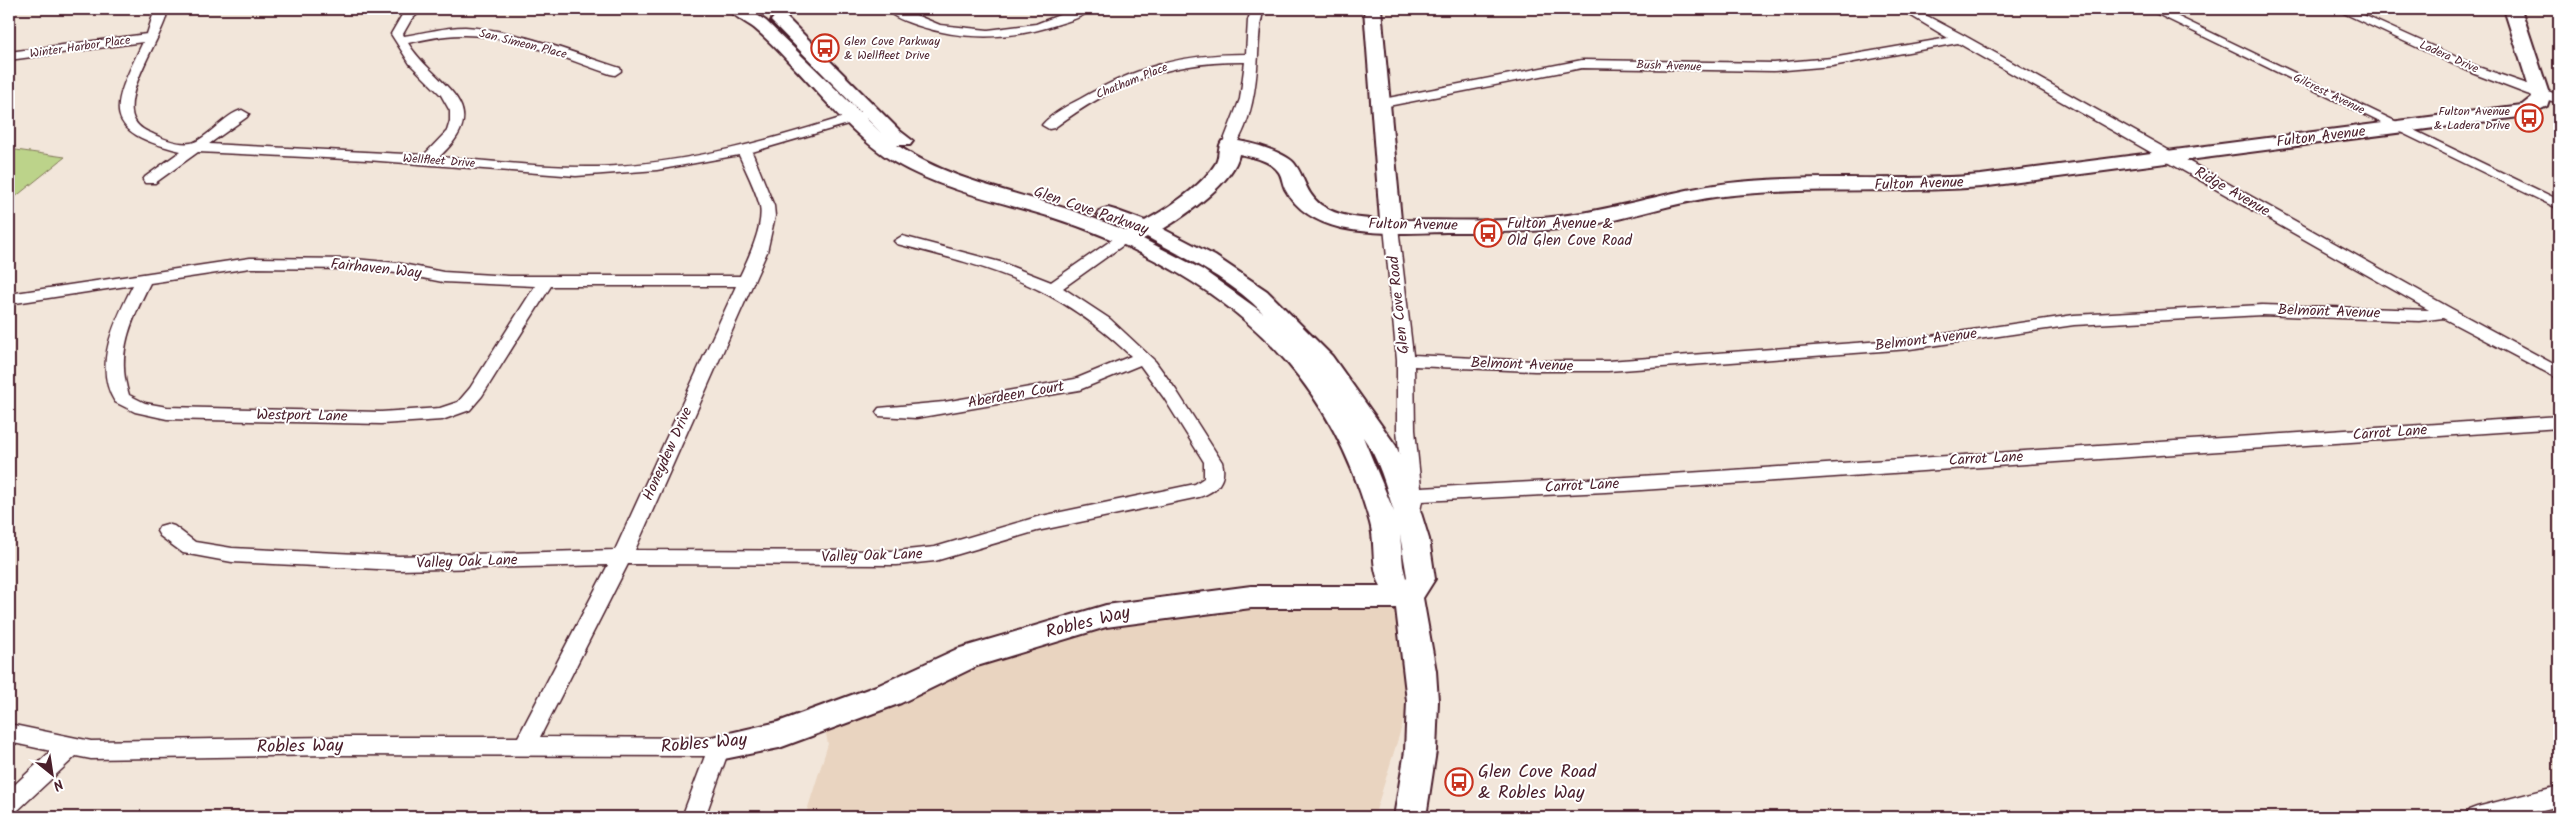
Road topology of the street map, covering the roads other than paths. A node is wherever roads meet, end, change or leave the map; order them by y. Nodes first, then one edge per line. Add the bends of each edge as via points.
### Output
1 (161, 9) edge
2 (417, 9) edge
3 (737, 9) edge
4 (764, 9) edge
5 (892, 9) edge
6 (1084, 9) edge
7 (1258, 9) edge
8 (1372, 9) edge
9 (1906, 9) edge
10 (2153, 9) edge
11 (2342, 9) edge
12 (2512, 9) edge
13 (152, 37) junction
14 (1961, 39) junction
15 (400, 41) junction
16 (9, 56) edge
17 (1252, 58) junction
18 (615, 71) dead end
19 (2550, 97) edge
20 (1378, 104) junction
21 (242, 114) dead end
22 (863, 116) junction
23 (1049, 124) dead end
24 (2400, 127) junction
25 (1229, 145) junction
26 (197, 147) junction
27 (745, 151) junction
28 (2169, 156) junction
29 (427, 160) junction
30 (150, 180) dead end
31 (2559, 205) edge
32 (1391, 227) junction
33 (1136, 230) junction
34 (902, 241) dead end
35 (146, 277) junction
36 (546, 281) junction
37 (746, 281) junction
38 (1053, 288) junction
39 (9, 300) edge
40 (2446, 313) junction
41 (1142, 358) junction
42 (1405, 360) junction
43 (2559, 374) edge
44 (885, 412) dead end
45 (2559, 422) edge
46 (1412, 495) junction
47 (167, 531) dead end
48 (1415, 539) junction
49 (622, 557) junction
50 (1408, 597) junction
51 (9, 733) edge
52 (70, 747) junction
53 (524, 747) junction
54 (719, 747) junction
55 (2559, 796) edge
56 (9, 804) edge
57 (694, 817) edge
58 (1410, 817) edge
59 (2477, 817) edge

1 - 13 street, Wellfleet Drive
2 - 15 street via 406,18 397,34
3 - 22 street, Glen Cove Parkway via 768,32
4 - 22 street, Glen Cove Parkway via 815,54
5 - 6 street via 937,29 969,34 1041,26
7 - 17 street via 1254,20
8 - 20 street, Glen Cove Road
9 - 14 street, Ridge Avenue
10 - 24 street, Gilcrest Avenue
11 - 19 street, Ladera Drive
12 - 19 street
13 - 16 street, Winter Harbor Place
13 - 26 street, Wellfleet Drive via 125,99 125,119 138,133 150,139 181,147
14 - 20 street, Bush Avenue via 1832,62 1774,67 1582,64
14 - 28 street, Ridge Avenue
15 - 18 street, San Simeon Place via 433,34 480,32
15 - 29 street via 452,101 455,130
17 - 23 street, Chatham Place via 1200,59 1165,66 1075,104
17 - 25 street via 1248,102
19 - 24 street, Fulton Avenue via 2526,110
20 - 32 street, Glen Cove Road
21 - 26 street
22 - 27 street, Wellfleet Drive
22 - 33 street, Glen Cove Parkway via 876,141 916,165 956,182 1069,216
24 - 28 street, Fulton Avenue
24 - 31 street, Gilcrest Avenue
25 - 32 street, Fulton Avenue via 1278,160 1292,176 1294,186 1308,206 1316,212 1337,220
25 - 33 street via 1229,157 1207,186
26 - 29 street, Wellfleet Drive
26 - 30 street
27 - 29 street, Wellfleet Drive via 596,171
27 - 37 street, Honeydew Drive via 768,216 759,252
28 - 32 street, Fulton Avenue via 1948,185 1739,188 1558,223
28 - 40 street, Ridge Avenue
32 - 42 street, Glen Cove Road
33 - 38 street
33 - 48 street, Glen Cove Parkway via 1207,261 1259,296 1324,361 1383,446 1400,484
33 - 50 street, Glen Cove Parkway via 1241,305 1281,340 1312,377 1342,420 1386,527 1392,582
34 - 38 street, Valley Oak Lane via 984,261
35 - 36 street, Fairhaven Way via 250,263 301,262 397,268 444,277
35 - 36 street, Westport Lane via 123,323 112,365 121,398 141,408 167,413 381,418 442,414 464,406
35 - 39 street, Fairhaven Way
36 - 37 street, Fairhaven Way
37 - 49 street, Honeydew Drive
38 - 41 street, Valley Oak Lane via 1109,325
40 - 42 street, Belmont Avenue via 2419,316 2227,310 2074,320 1910,344 1608,366
40 - 43 street, Ridge Avenue
41 - 44 street, Aberdeen Court via 1079,384 944,408
41 - 49 street, Valley Oak Lane via 1154,371 1213,462 1215,479 1210,485 1037,524 936,554 897,558
42 - 46 street, Glen Cove Road via 1406,430
45 - 46 street, Carrot Lane via 1626,484
46 - 48 street, Glen Cove Road
47 - 49 street, Valley Oak Lane via 190,548 232,556 399,564
48 - 50 street, Glen Cove Road via 1421,580
49 - 53 street, Honeydew Drive
50 - 54 street, Robles Way via 1250,597 1106,616 968,656 890,694 779,735
50 - 58 street via 1422,682 1423,726
51 - 52 street, Robles Way
52 - 53 street, Robles Way via 91,750
52 - 56 street
53 - 54 street, Robles Way
54 - 57 street
55 - 59 street

